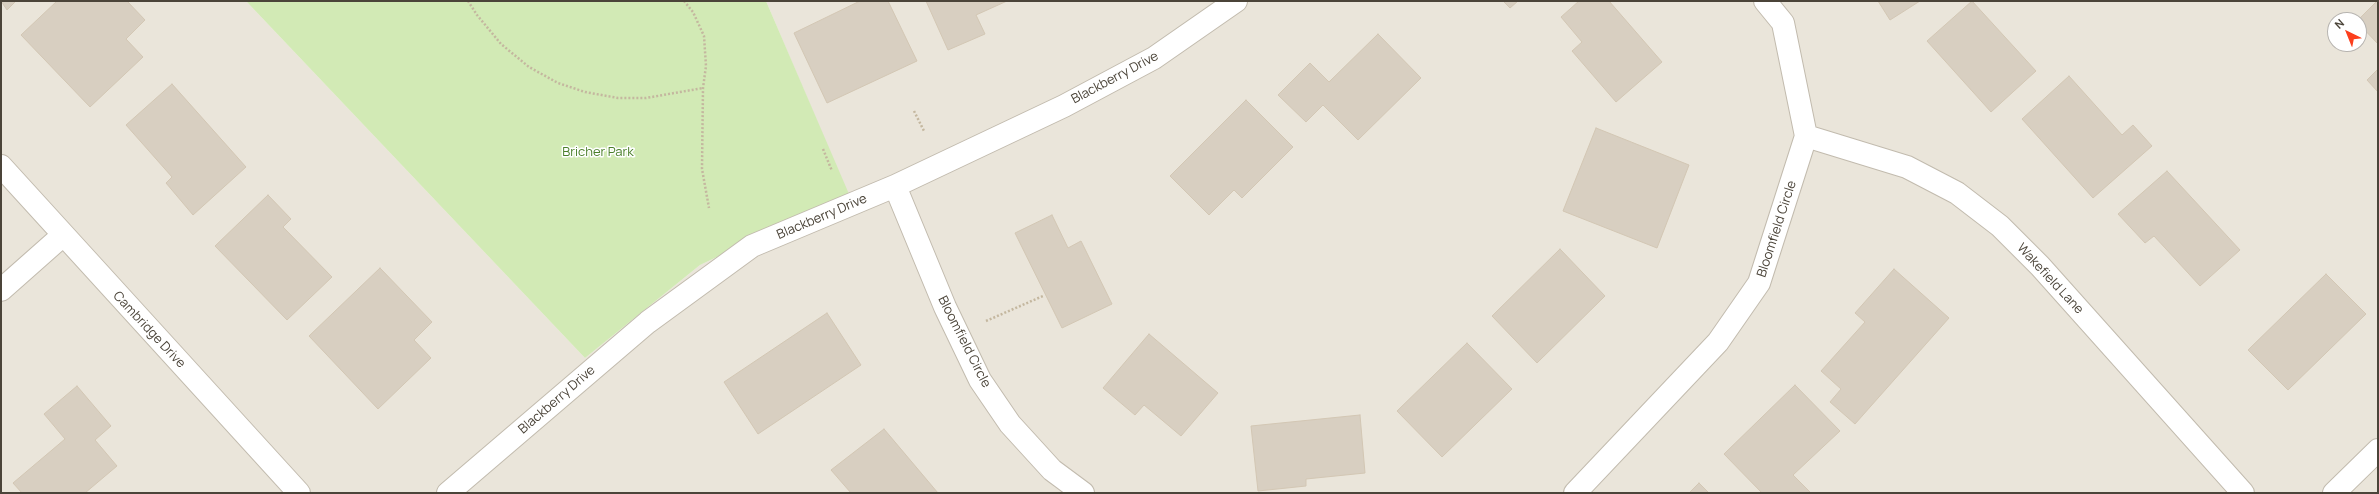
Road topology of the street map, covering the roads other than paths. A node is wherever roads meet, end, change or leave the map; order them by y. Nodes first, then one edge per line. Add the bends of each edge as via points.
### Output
1 (1236, 1) edge
2 (1765, 1) edge
3 (1806, 136) junction
4 (1, 166) edge
5 (894, 186) junction
6 (62, 236) junction
7 (1, 290) edge
8 (2378, 450) edge
9 (299, 493) edge
10 (448, 493) edge
11 (1083, 493) edge
12 (1575, 493) edge
13 (2243, 493) edge
14 (2334, 493) edge

1 - 5 street, Blackberry Drive via 1154,58 1064,106
2 - 3 street, Bloomfield Circle via 1783,23
3 - 12 street, Bloomfield Circle via 1760,283 1718,342
3 - 13 street, Wakefield Lane via 1907,167 1957,193 2000,226 2040,266
4 - 6 street, Cambridge Drive
5 - 10 street, Blackberry Drive via 752,246 648,322
5 - 11 street, Bloomfield Circle via 945,307 980,380 1010,424 1052,470
6 - 7 street
6 - 9 street, Cambridge Drive
8 - 14 street

